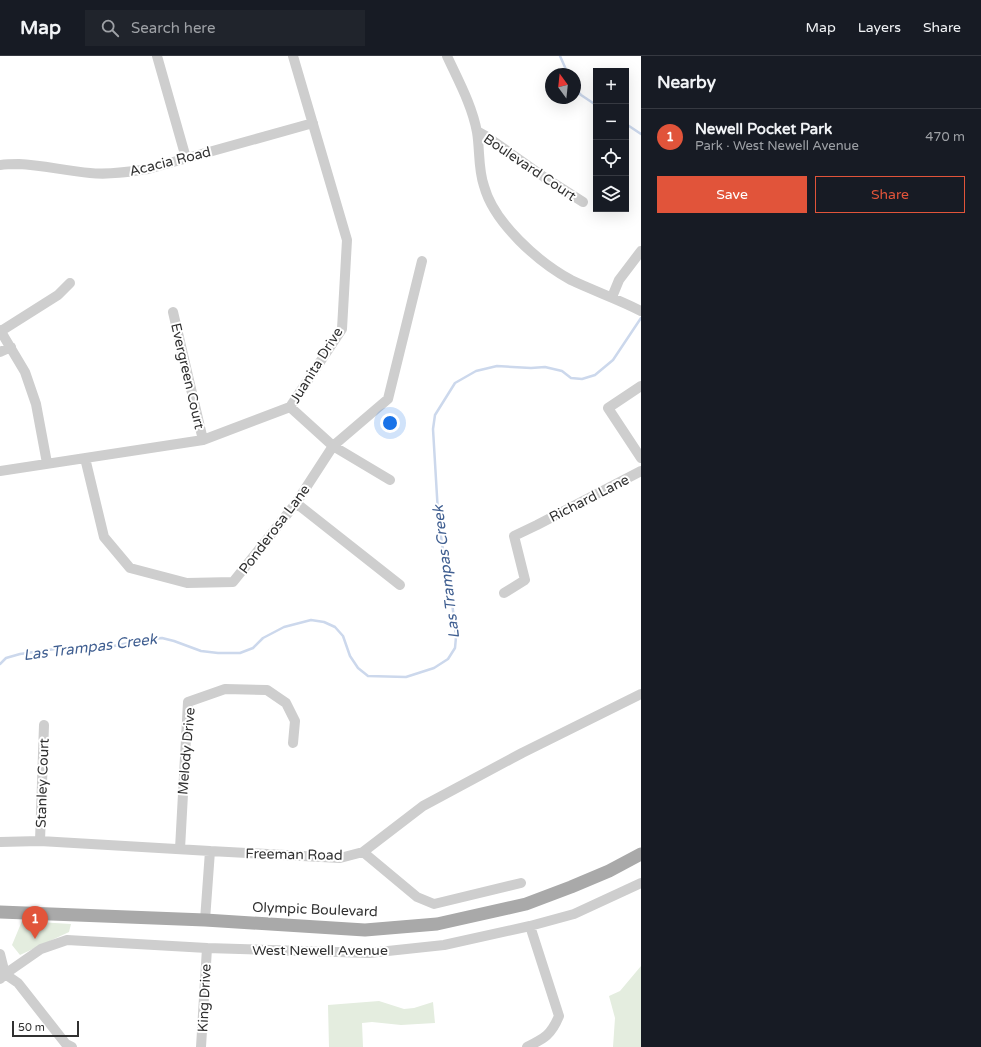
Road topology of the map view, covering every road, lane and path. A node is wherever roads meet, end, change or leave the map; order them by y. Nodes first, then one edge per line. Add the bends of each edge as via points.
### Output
1 (157, 56) edge
2 (293, 56) edge
3 (446, 56) edge
4 (313, 123) junction
5 (477, 132) junction
6 (186, 158) junction
7 (0, 164) edge
8 (583, 202) dead end
9 (641, 251) edge
10 (422, 261) dead end
11 (70, 283) dead end
12 (612, 297) junction
13 (641, 310) edge
14 (173, 312) dead end
15 (1, 333) edge
16 (10, 347) junction
17 (0, 352) edge
18 (641, 386) edge
19 (290, 407) junction
20 (203, 440) junction
21 (333, 446) junction
22 (85, 458) junction
23 (641, 458) edge
24 (47, 463) junction
25 (0, 471) edge
26 (641, 471) edge
27 (390, 480) dead end
28 (296, 503) junction
29 (400, 586) dead end
30 (504, 593) dead end
31 (641, 694) edge
32 (44, 725) dead end
33 (293, 744) dead end
34 (40, 841) junction
35 (0, 842) edge
36 (180, 849) junction
37 (210, 851) junction
38 (363, 852) junction
39 (641, 854) edge
40 (521, 882) dead end
41 (641, 882) edge
42 (0, 912) edge
43 (205, 920) junction
44 (530, 926) junction
45 (207, 948) junction
46 (0, 954) edge
47 (3, 976) edge
48 (72, 1047) edge
49 (201, 1047) edge
50 (527, 1047) edge

1 - 6 street
2 - 4 street, Juanita Drive
3 - 5 street via 465,94
4 - 6 street, Acacia Road
4 - 19 street, Juanita Drive via 347,240 342,329
5 - 8 street, Boulevard Court
5 - 12 street via 484,188 491,206 508,230 559,272
6 - 7 street, Acacia Road via 148,169 117,173
9 - 12 street via 619,280
10 - 21 street, Ponderosa Lane via 388,399
11 - 15 street
12 - 13 street
14 - 20 street, Evergreen Court
15 - 16 street
16 - 17 street
16 - 24 street via 25,372 36,404
18 - 23 street via 608,408
19 - 20 street, Juanita Drive
19 - 21 street
20 - 22 street, Juanita Drive
21 - 27 street
21 - 28 street, Ponderosa Lane
22 - 24 street, Juanita Drive
22 - 28 street, Ponderosa Lane via 104,537 130,568 187,583 233,582
24 - 25 street, Juanita Drive
26 - 30 street, Richard Lane via 514,536 525,580
28 - 29 street
31 - 38 street, Freeman Road via 423,806
32 - 34 street, Stanley Court
33 - 36 street, Melody Drive via 294,721 286,703 267,690 224,689 188,702
34 - 35 street, Freeman Road
34 - 36 street, Freeman Road
36 - 37 street, Freeman Road
37 - 38 street, Freeman Road via 340,858
37 - 43 street
38 - 40 street via 417,897 434,904
39 - 43 main road, Olympic Boulevard via 603,874 526,904 437,924 365,930
41 - 44 street, West Newell Avenue via 574,914
42 - 43 main road, Olympic Boulevard
44 - 45 street, West Newell Avenue via 444,945 369,953
44 - 50 street via 559,1016 555,1026 544,1039
45 - 47 street, West Newell Avenue via 67,940 41,949
45 - 49 street, King Drive
46 - 47 street
47 - 48 street via 18,983 66,1044

